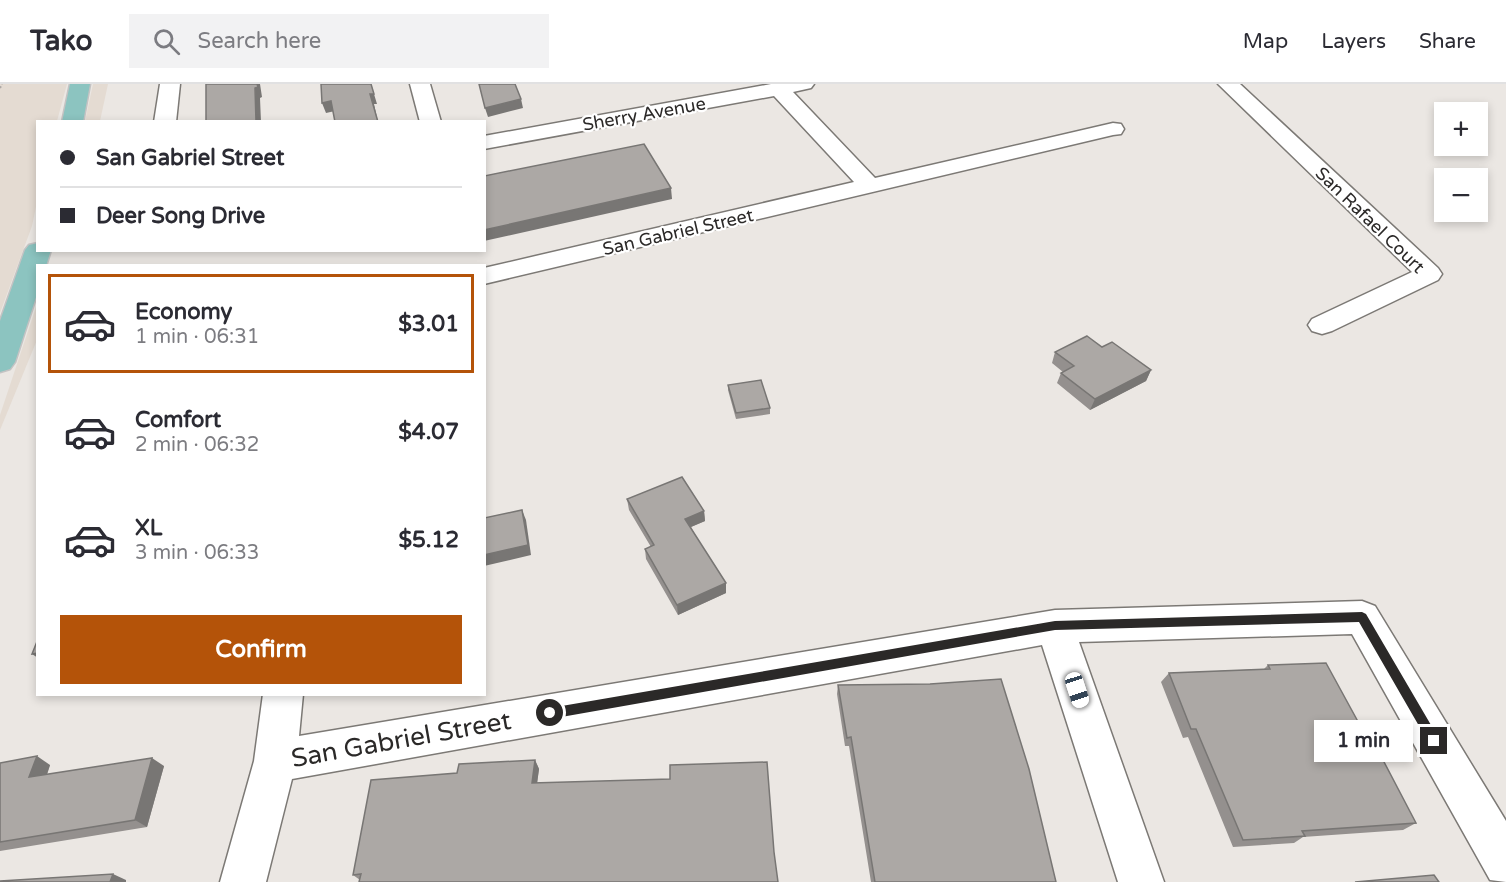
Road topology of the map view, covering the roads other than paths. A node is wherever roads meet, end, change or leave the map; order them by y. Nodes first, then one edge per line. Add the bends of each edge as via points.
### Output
1 (80, 84) edge
2 (170, 84) edge
3 (420, 84) edge
4 (804, 84) edge
5 (1228, 84) edge
6 (779, 89) junction
7 (72, 120) edge
8 (165, 120) edge
9 (430, 120) edge
10 (1113, 129) dead end
11 (486, 143) edge
12 (871, 187) junction
13 (37, 252) edge
14 (486, 276) edge
15 (1322, 326) dead end
16 (0, 362) edge
17 (1055, 626) junction
18 (284, 696) edge
19 (275, 761) junction
20 (1506, 864) edge
21 (243, 882) edge
22 (1141, 882) edge

1 - 7 main road
2 - 8 street
3 - 9 street
4 - 6 street, Sherry Avenue
5 - 15 street, San Rafael Court via 1429,274
6 - 11 street, Sherry Avenue
6 - 12 street
10 - 12 street, San Gabriel Street
12 - 14 street, San Gabriel Street
13 - 16 main road
17 - 19 street, San Gabriel Street
17 - 20 street, San Gabriel Street via 1362,617
17 - 22 street
18 - 19 street, San Gabriel Street
19 - 21 street

